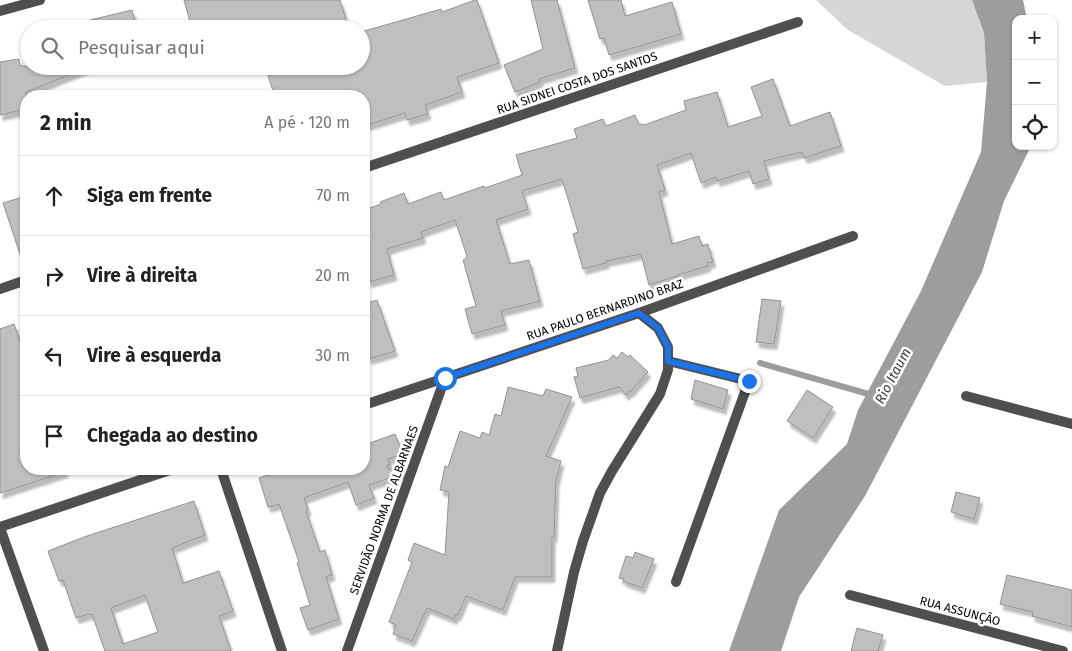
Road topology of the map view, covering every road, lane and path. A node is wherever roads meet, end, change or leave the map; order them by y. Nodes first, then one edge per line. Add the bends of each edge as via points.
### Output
1 (40, 0) edge
2 (0, 11) edge
3 (798, 22) dead end
4 (370, 166) edge
5 (853, 236) dead end
6 (20, 282) edge
7 (0, 289) edge
8 (639, 313) junction
9 (668, 361) junction
10 (445, 378) junction
11 (966, 396) dead end
12 (370, 403) edge
13 (1072, 424) edge
14 (155, 475) edge
15 (223, 475) edge
16 (0, 527) edge
17 (676, 582) dead end
18 (850, 595) dead end
19 (44, 651) edge
20 (282, 651) edge
21 (347, 651) edge
22 (556, 651) edge
23 (1064, 651) edge

1 - 2 street
3 - 4 street, RUA SIDNEI COSTA DOS SANTOS
5 - 8 street, RUA PAULO BERNARDINO BRAZ
6 - 7 street
8 - 9 street via 658,328 668,347
8 - 10 street, RUA PAULO BERNARDINO BRAZ
9 - 17 street via 749,381
9 - 22 street via 660,394 600,493 574,572
10 - 12 street, RUA PAULO BERNARDINO BRAZ
10 - 21 street, SERVIDÃO NORMA DE ALBARNAES
11 - 13 street
14 - 16 street
15 - 20 street
16 - 19 street
18 - 23 street, RUA ASSUNÇÃO

